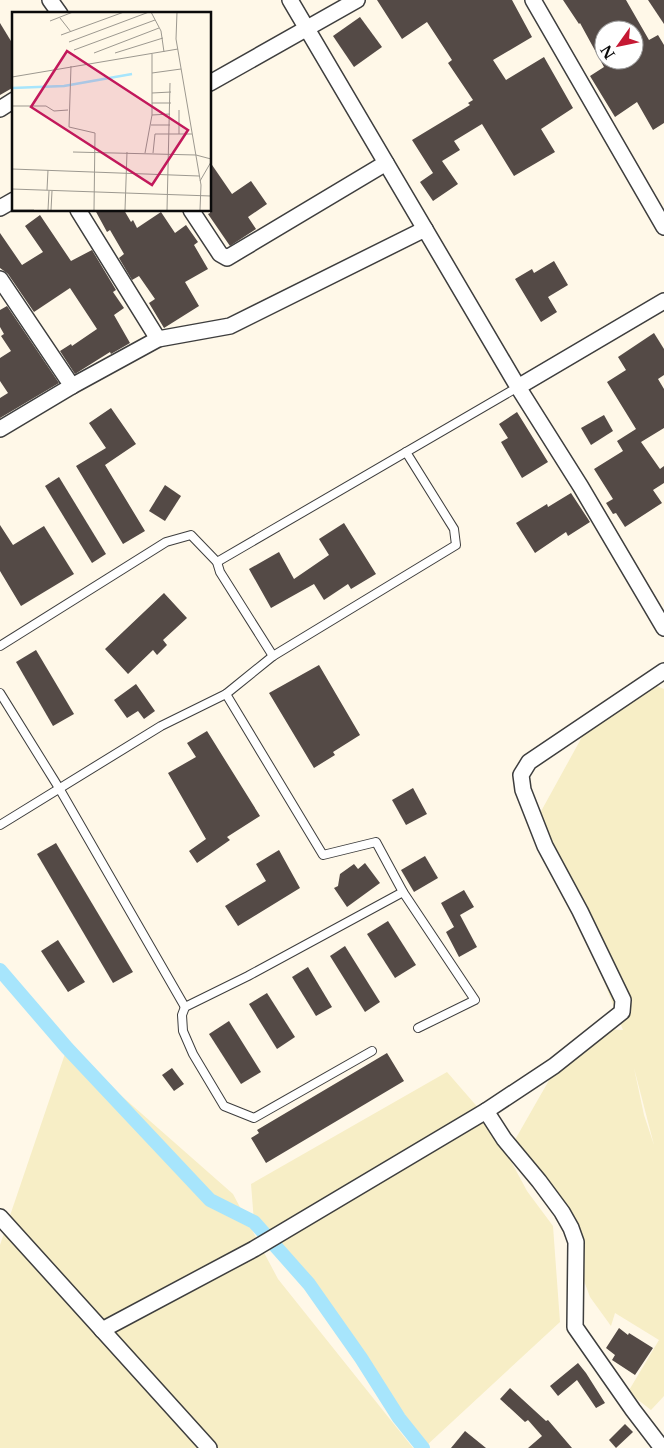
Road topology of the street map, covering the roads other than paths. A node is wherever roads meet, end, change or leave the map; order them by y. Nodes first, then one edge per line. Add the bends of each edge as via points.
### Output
1 (50, 0) edge
2 (290, 0) edge
3 (357, 0) edge
4 (533, 0) edge
5 (59, 12) edge
6 (308, 28) junction
7 (211, 82) edge
8 (12, 101) edge
9 (0, 109) edge
10 (386, 163) junction
11 (12, 201) edge
12 (0, 208) edge
13 (79, 211) edge
14 (193, 211) edge
15 (664, 228) edge
16 (425, 230) junction
17 (0, 279) edge
18 (664, 301) edge
19 (158, 339) junction
20 (72, 386) junction
21 (518, 387) junction
22 (0, 429) edge
23 (406, 452) junction
24 (217, 562) junction
25 (664, 628) edge
26 (0, 646) edge
27 (273, 656) junction
28 (664, 671) edge
29 (0, 693) edge
30 (226, 694) junction
31 (58, 788) junction
32 (0, 825) edge
33 (404, 892) junction
34 (186, 1008) junction
35 (418, 1028) dead end
36 (372, 1051) dead end
37 (486, 1111) junction
38 (0, 1217) edge
39 (102, 1330) junction
40 (209, 1448) edge
41 (662, 1448) edge

1 - 5 street
2 - 6 street
3 - 6 street
4 - 15 street
6 - 7 street
6 - 10 street
8 - 9 street
10 - 14 street via 228,258 220,254
10 - 16 street
11 - 12 street
13 - 19 street
16 - 19 street via 230,326
16 - 21 street
17 - 20 street
18 - 21 street
19 - 20 street
20 - 22 street
21 - 23 lane
21 - 25 street
23 - 24 lane
23 - 27 lane via 454,528 456,545
24 - 26 lane via 191,535 166,542
24 - 27 lane via 220,572
27 - 30 lane
28 - 37 street via 529,762 521,775 523,790 545,846 623,1000 622,1012 554,1066
29 - 31 lane
30 - 31 lane via 162,726
30 - 33 lane via 323,855 376,842
31 - 32 lane
31 - 34 lane
33 - 34 lane
33 - 35 lane via 475,1000
34 - 36 lane via 182,1016 183,1031 224,1106 254,1118
37 - 39 street via 254,1249
37 - 41 street via 571,1228 576,1242 575,1326
38 - 39 street
39 - 40 street

